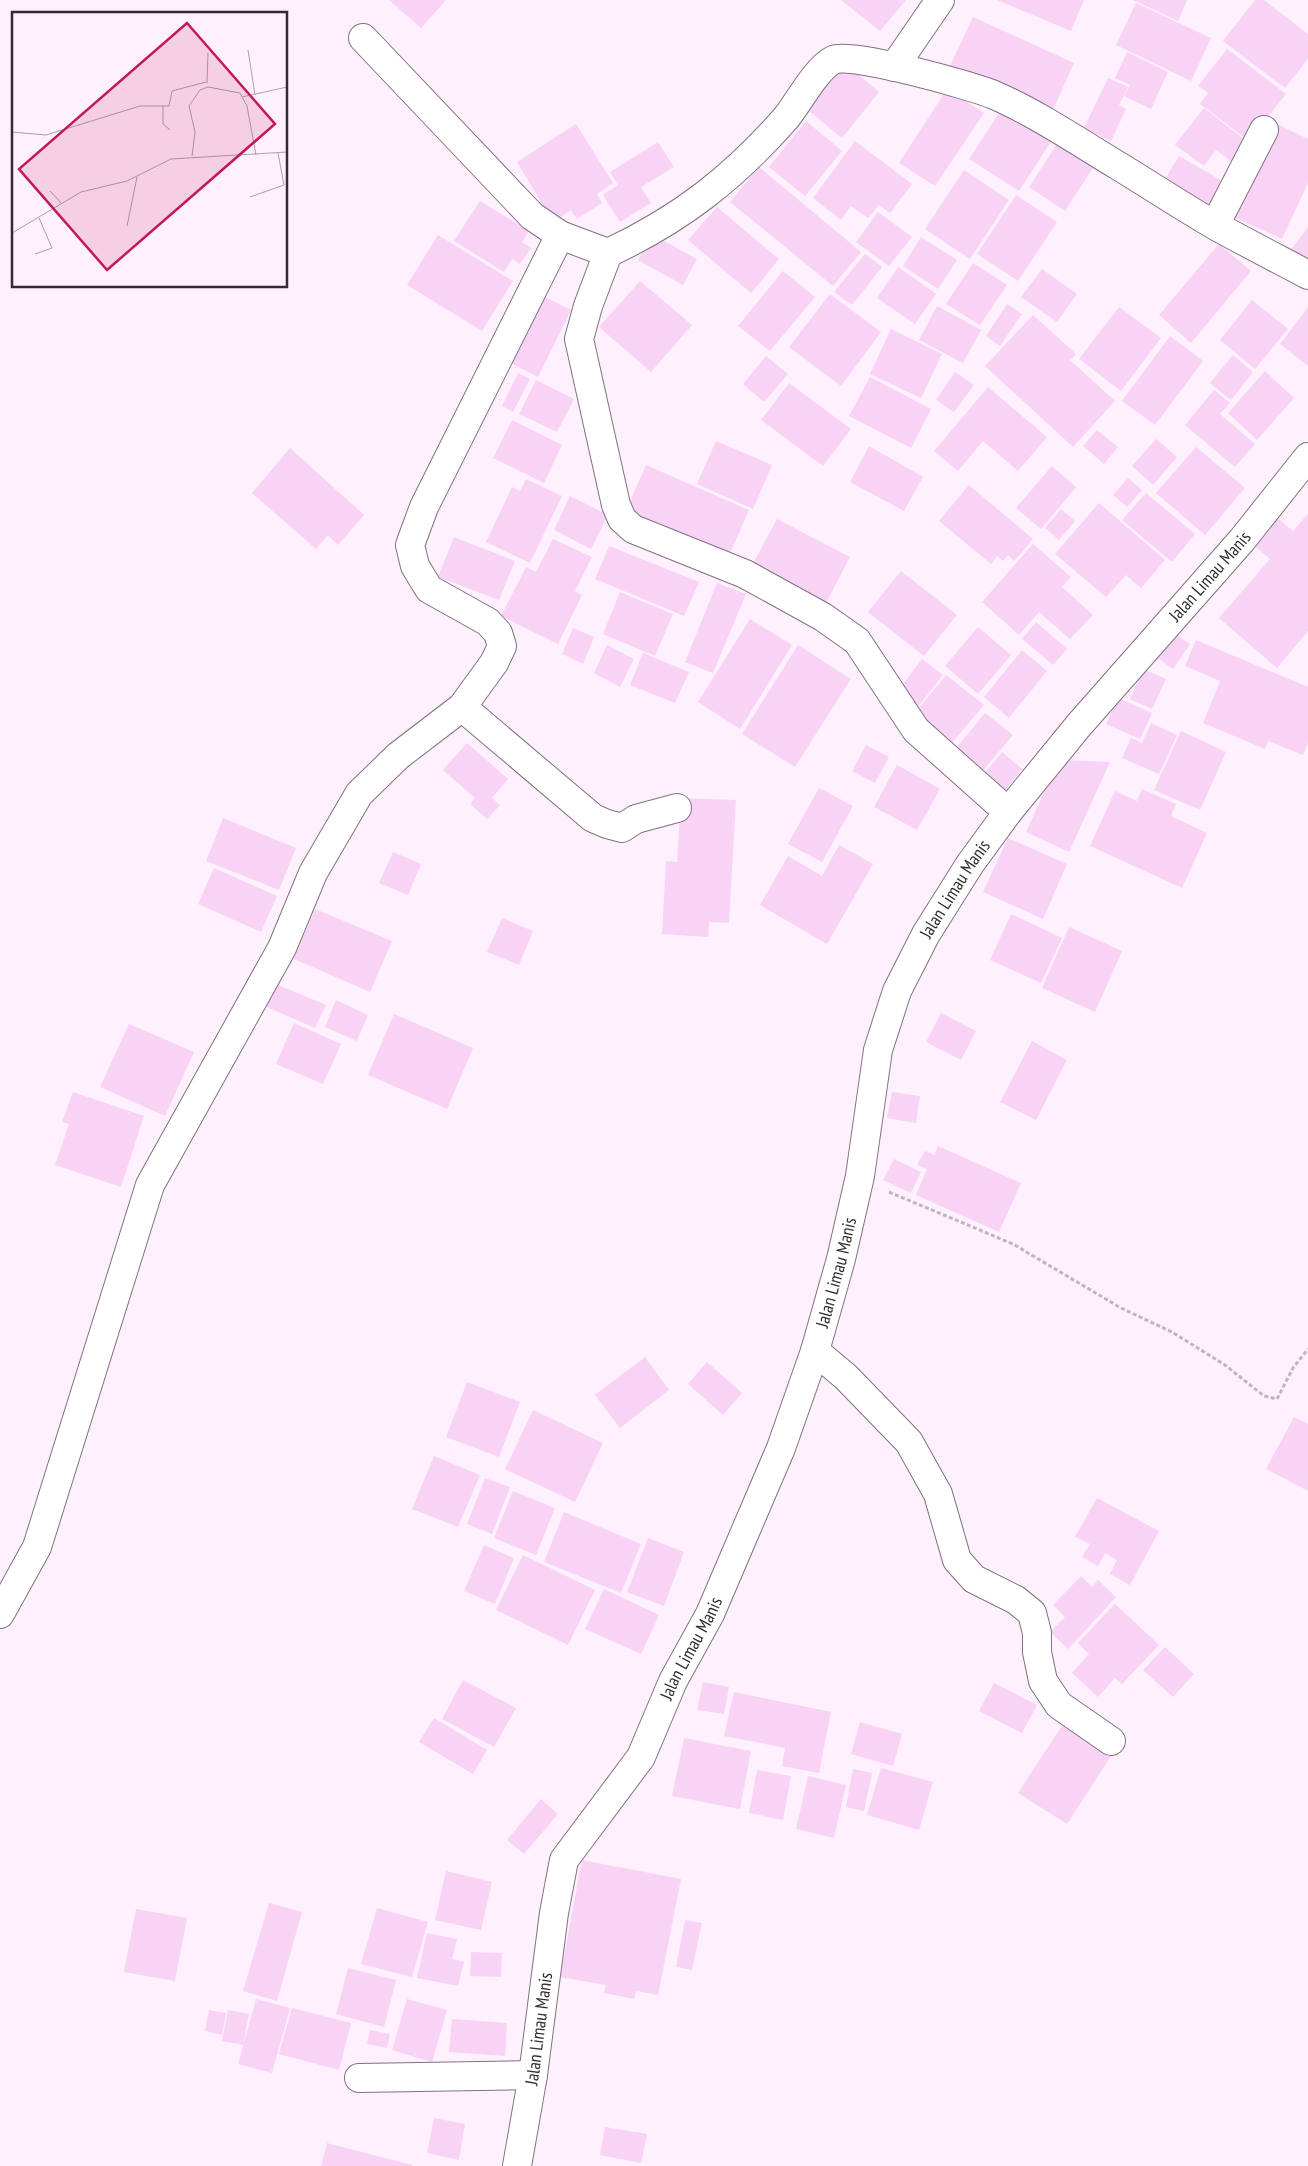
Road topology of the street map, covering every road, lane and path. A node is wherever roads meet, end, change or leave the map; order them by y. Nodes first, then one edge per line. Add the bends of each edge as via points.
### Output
1 (940, 0) edge
2 (363, 38) dead end
3 (894, 66) junction
4 (1264, 130) dead end
5 (1215, 225) junction
6 (560, 235) junction
7 (608, 253) junction
8 (1308, 275) edge
9 (1308, 457) edge
10 (462, 707) junction
11 (677, 808) dead end
12 (1008, 812) junction
13 (860, 1176) junction
14 (1308, 1349) edge
15 (815, 1351) junction
16 (0, 1614) edge
17 (1111, 1741) dead end
18 (533, 2075) junction
19 (359, 2078) dead end
20 (517, 2166) edge

1 - 3 street
2 - 6 street via 532,216
3 - 5 street via 994,94
3 - 7 street via 858,58 834,59 786,117 727,179 684,212
4 - 5 street
5 - 8 street
6 - 7 street
6 - 10 street via 424,507 410,545 415,566 429,589 488,622 498,633 502,646 494,664
7 - 12 street via 579,339 616,505 622,519 633,529 745,574 823,617 857,641 916,730
9 - 12 street, Jalan Limau Manis via 1242,540 1103,697
10 - 11 street via 593,818 622,828 636,819
10 - 16 street via 398,756 359,794 313,873 282,948 150,1185 37,1548
12 - 13 street, Jalan Limau Manis via 970,864 926,934 898,991 878,1050
13 - 14 path via 896,1196 1013,1244 1121,1308 1172,1332 1225,1365 1264,1396 1277,1399 1292,1368
13 - 15 street, Jalan Limau Manis
15 - 17 street via 846,1377 910,1442 938,1494 957,1560 974,1579 1016,1600 1032,1613 1038,1633 1037,1652 1043,1681 1059,1705
15 - 18 street, Jalan Limau Manis via 782,1448 751,1521 710,1614 673,1681 641,1757 564,1860
18 - 19 street
18 - 20 street, Jalan Limau Manis

